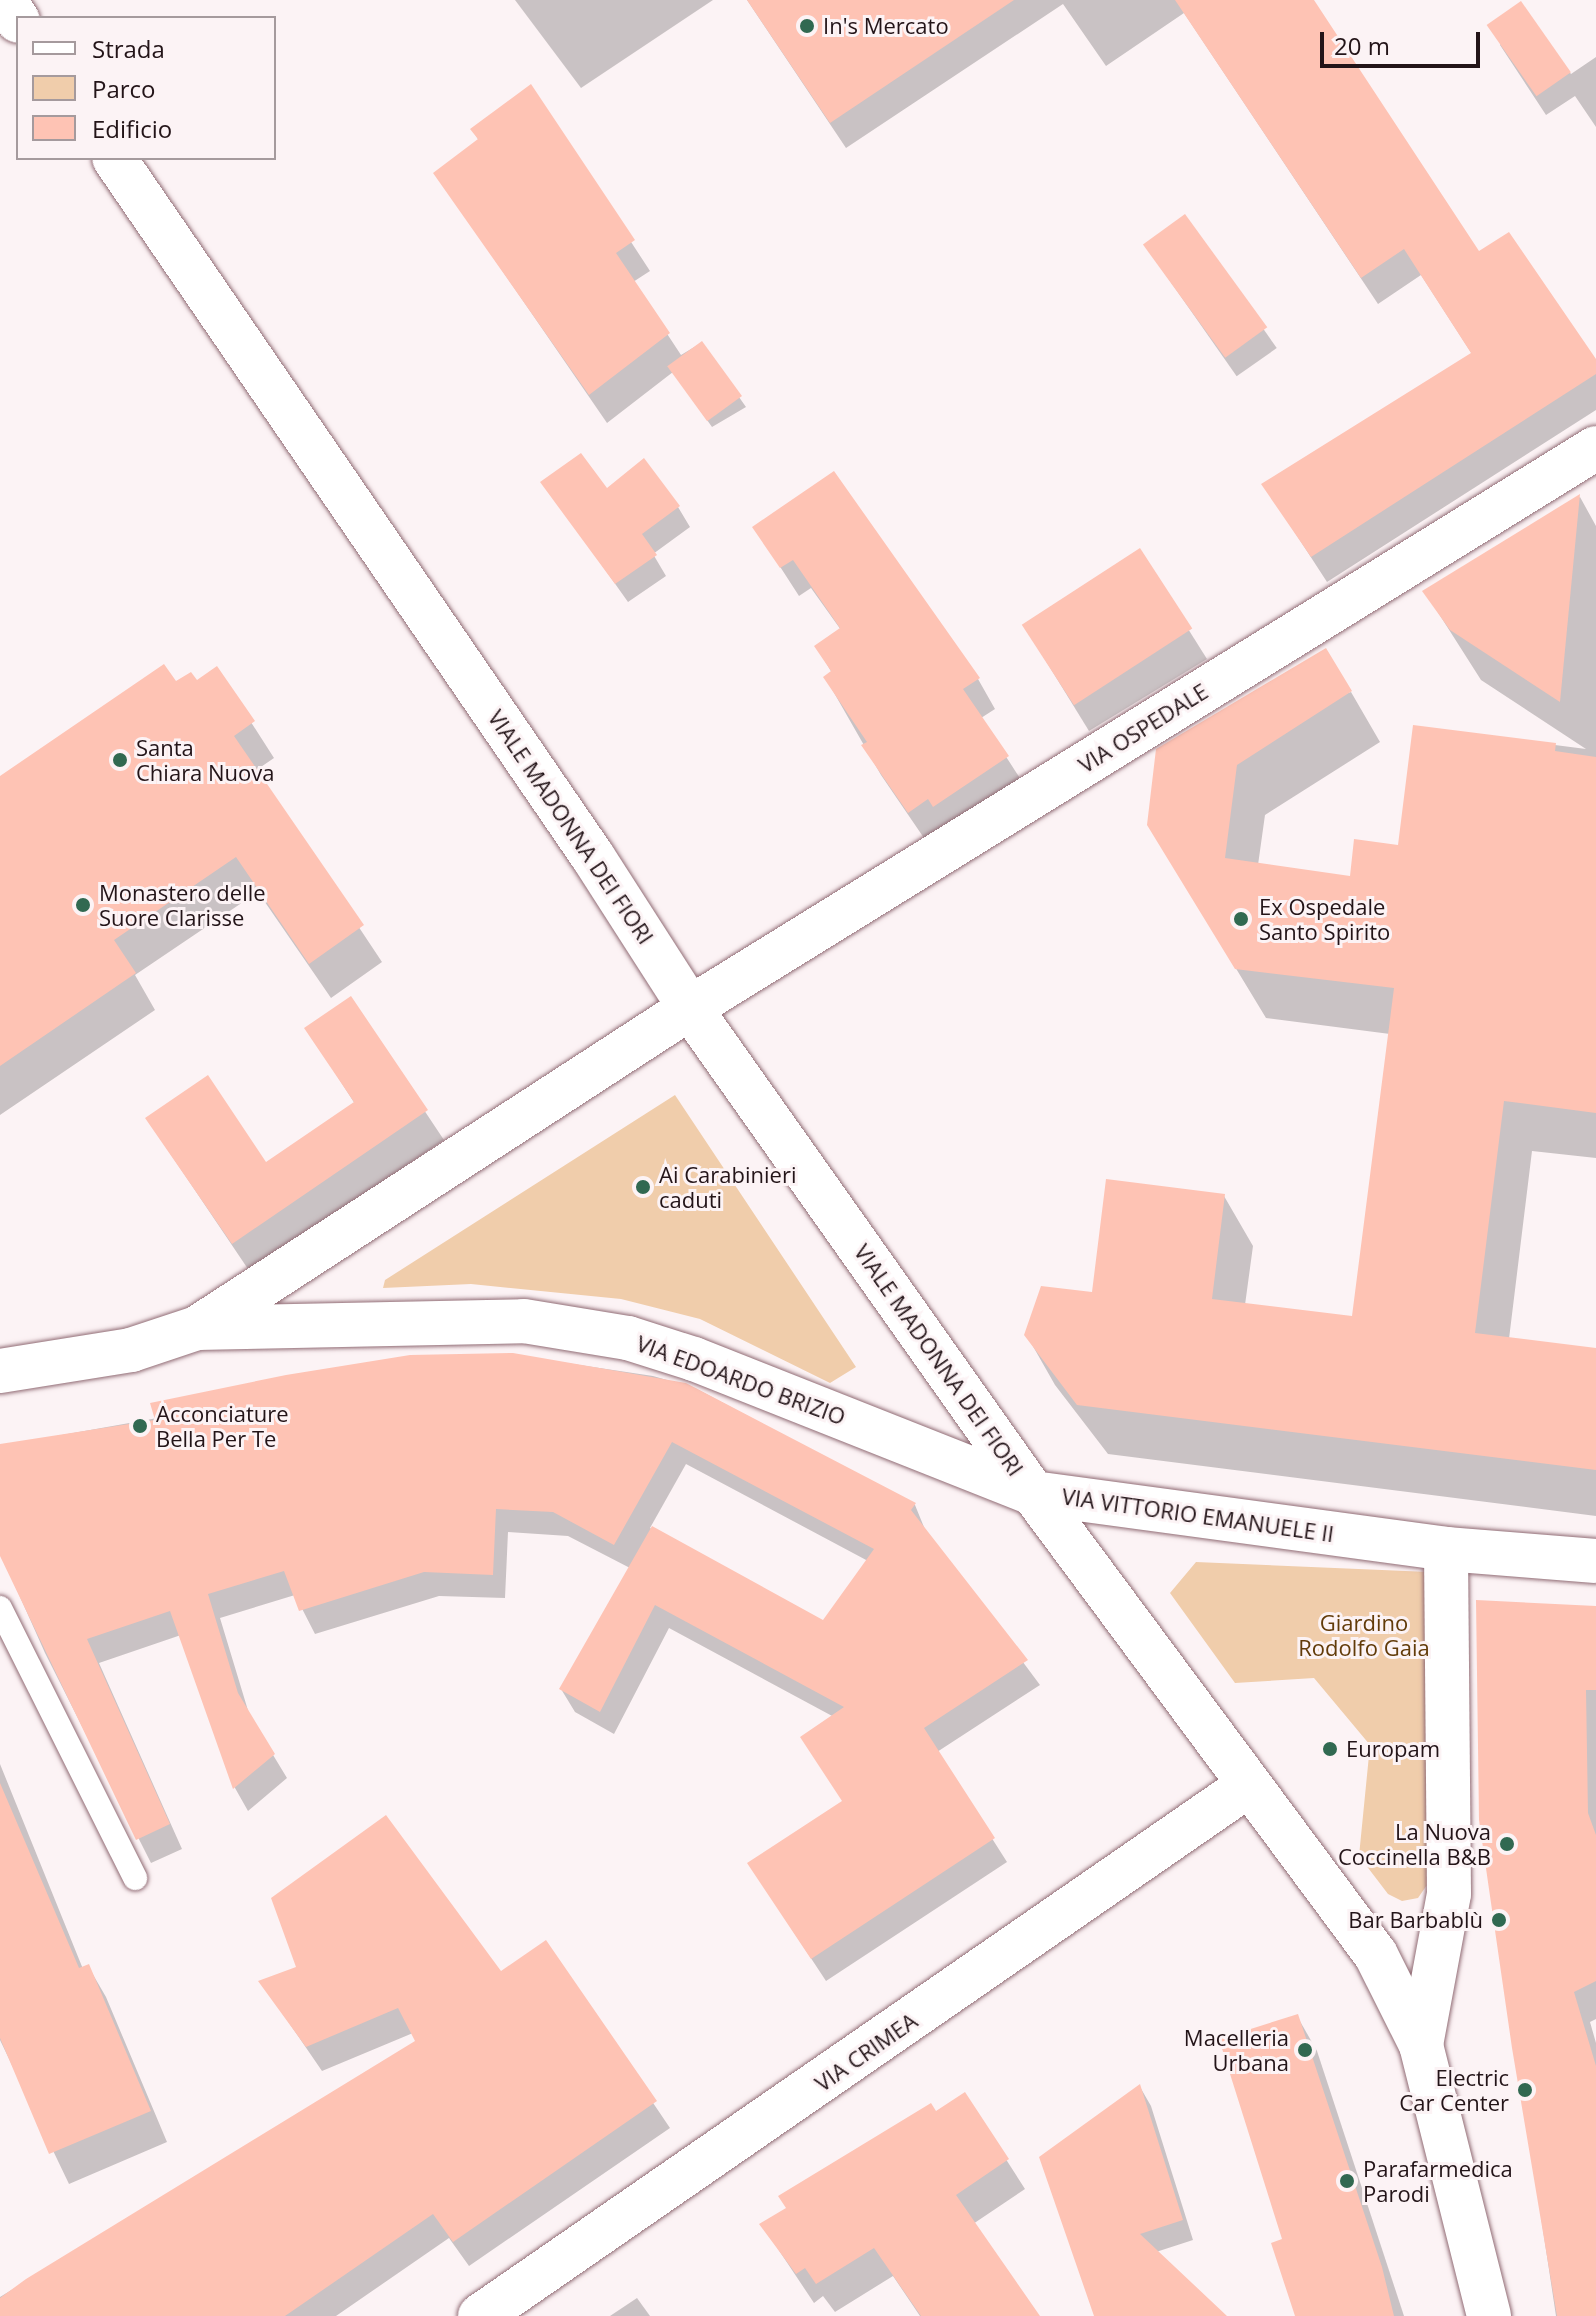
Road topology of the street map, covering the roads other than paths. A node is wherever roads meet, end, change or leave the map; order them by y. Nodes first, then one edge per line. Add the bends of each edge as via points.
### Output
1 (4, 0) edge
2 (16, 18) edge
3 (115, 160) edge
4 (1596, 448) edge
5 (690, 1008) junction
6 (197, 1328) junction
7 (0, 1371) edge
8 (1033, 1493) junction
9 (1446, 1549) junction
10 (1596, 1561) edge
11 (0, 1608) edge
12 (1249, 1785) junction
13 (135, 1878) dead end
14 (1421, 2045) junction
15 (480, 2316) edge
16 (1489, 2316) edge

1 - 2 street
3 - 5 street, VIALE MADONNA DEI FIORI via 593,857
4 - 5 street, VIA OSPEDALE
5 - 6 street, VIA EDOARDO BRIZIO
5 - 8 street, VIALE MADONNA DEI FIORI
6 - 7 street, VIA EDOARDO BRIZIO via 131,1350
6 - 8 street, VIA EDOARDO BRIZIO via 524,1321 628,1338
8 - 9 street, VIA VITTORIO EMANUELE II
8 - 12 street, VIA VITTORIO EMANUELE II
9 - 10 street
9 - 14 street, VIA VITTORIO EMANUELE II via 1449,1894
11 - 13 lane
12 - 14 street, VIA VITTORIO EMANUELE II via 1376,1955 1401,1996
12 - 15 street, VIA CRIMEA
14 - 16 street, VIA VITTORIO EMANUELE II

